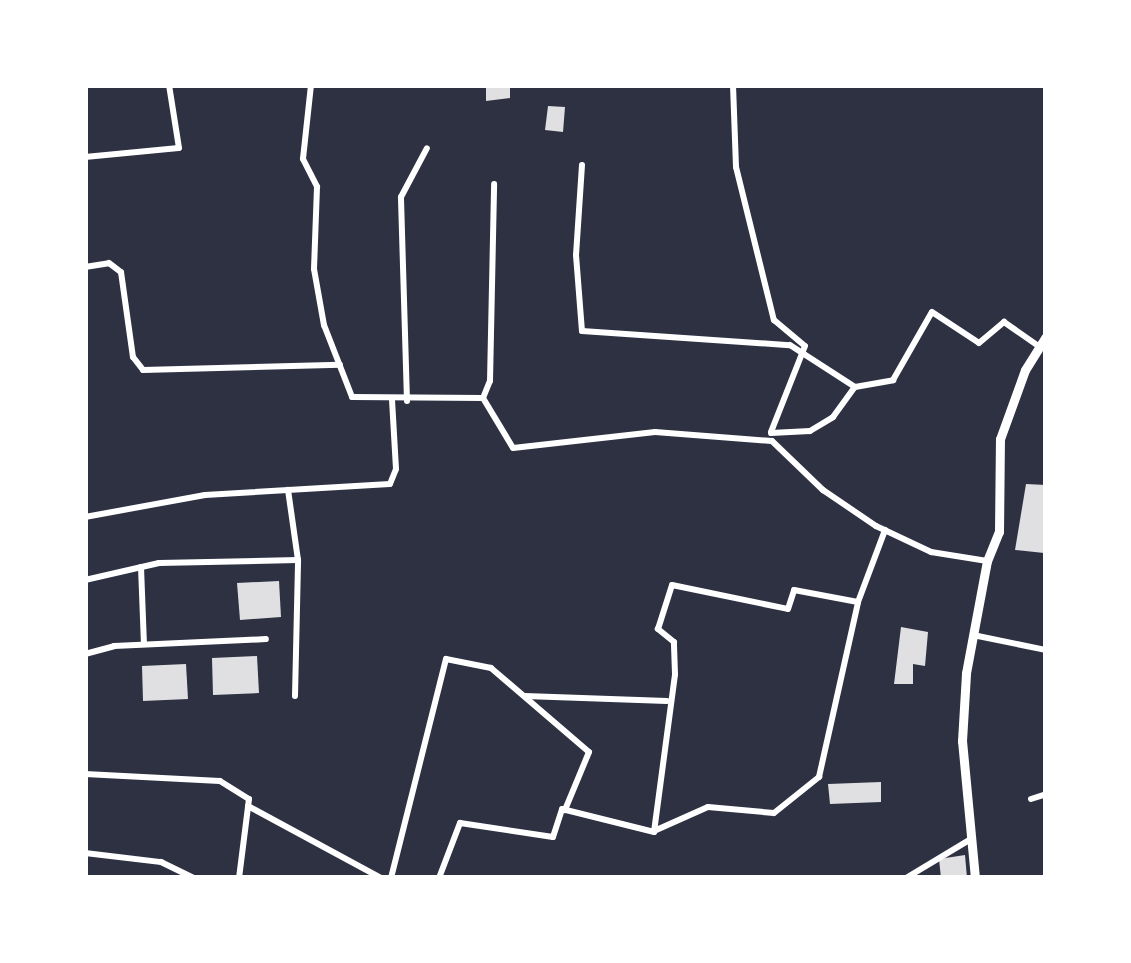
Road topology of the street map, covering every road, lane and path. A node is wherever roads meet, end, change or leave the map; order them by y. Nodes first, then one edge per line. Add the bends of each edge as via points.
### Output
1 (170, 85) edge
2 (311, 85) edge
3 (733, 85) edge
4 (427, 148) dead end
5 (85, 157) edge
6 (582, 165) dead end
7 (494, 184) dead end
8 (85, 267) edge
9 (1046, 337) edge
10 (1037, 345) junction
11 (804, 354) junction
12 (340, 365) junction
13 (856, 387) junction
14 (484, 398) junction
15 (392, 400) junction
16 (408, 401) junction
17 (772, 437) junction
18 (288, 490) junction
19 (85, 517) edge
20 (885, 530) junction
21 (298, 560) junction
22 (987, 561) junction
23 (141, 567) junction
24 (85, 580) edge
25 (858, 602) junction
26 (973, 635) junction
27 (266, 639) dead end
28 (144, 644) junction
29 (1046, 650) edge
30 (85, 654) edge
31 (295, 696) dead end
32 (524, 696) junction
33 (667, 701) junction
34 (85, 774) edge
35 (1046, 794) edge
36 (1031, 799) dead end
37 (248, 806) junction
38 (565, 810) junction
39 (654, 832) junction
40 (971, 839) junction
41 (85, 853) edge
42 (194, 878) edge
43 (239, 878) edge
44 (381, 878) edge
45 (391, 878) edge
46 (439, 878) edge
47 (906, 878) edge
48 (974, 878) edge

1 - 5 street via 179,148
2 - 12 street via 303,159 317,186 314,269
3 - 11 street via 736,167 774,320 779,331 802,338
4 - 16 street via 401,197
6 - 11 street via 576,255 582,331 790,345
7 - 14 street via 490,381
8 - 12 street via 109,263 120,272 128,339 143,370
9 - 10 main road
10 - 13 street via 1004,322 979,343 932,312 893,380
10 - 22 main road via 1000,439 999,532
11 - 13 street
11 - 17 street
12 - 15 street via 352,397
13 - 17 street via 833,417 810,431
14 - 16 street
14 - 17 street via 513,448 655,432
15 - 16 street
15 - 18 street via 396,469 390,484
17 - 20 street via 823,490
18 - 19 street
18 - 21 street
20 - 22 street via 931,552
20 - 25 street
21 - 23 street
21 - 31 street
22 - 26 main road
23 - 24 street
23 - 28 street
25 - 33 street via 794,590 788,609 672,585 658,628 674,642
25 - 39 street via 841,700 818,777 774,813 708,808
26 - 29 street
26 - 40 main road via 962,742
27 - 28 street
28 - 30 street
32 - 33 street
32 - 38 street via 588,752
32 - 45 street via 491,668 446,659
33 - 39 street
34 - 37 street via 220,781 249,799
35 - 36 street
37 - 43 street
37 - 44 street
38 - 39 street
38 - 46 street via 553,836 460,823
40 - 47 street
40 - 48 main road
41 - 42 street via 161,862

